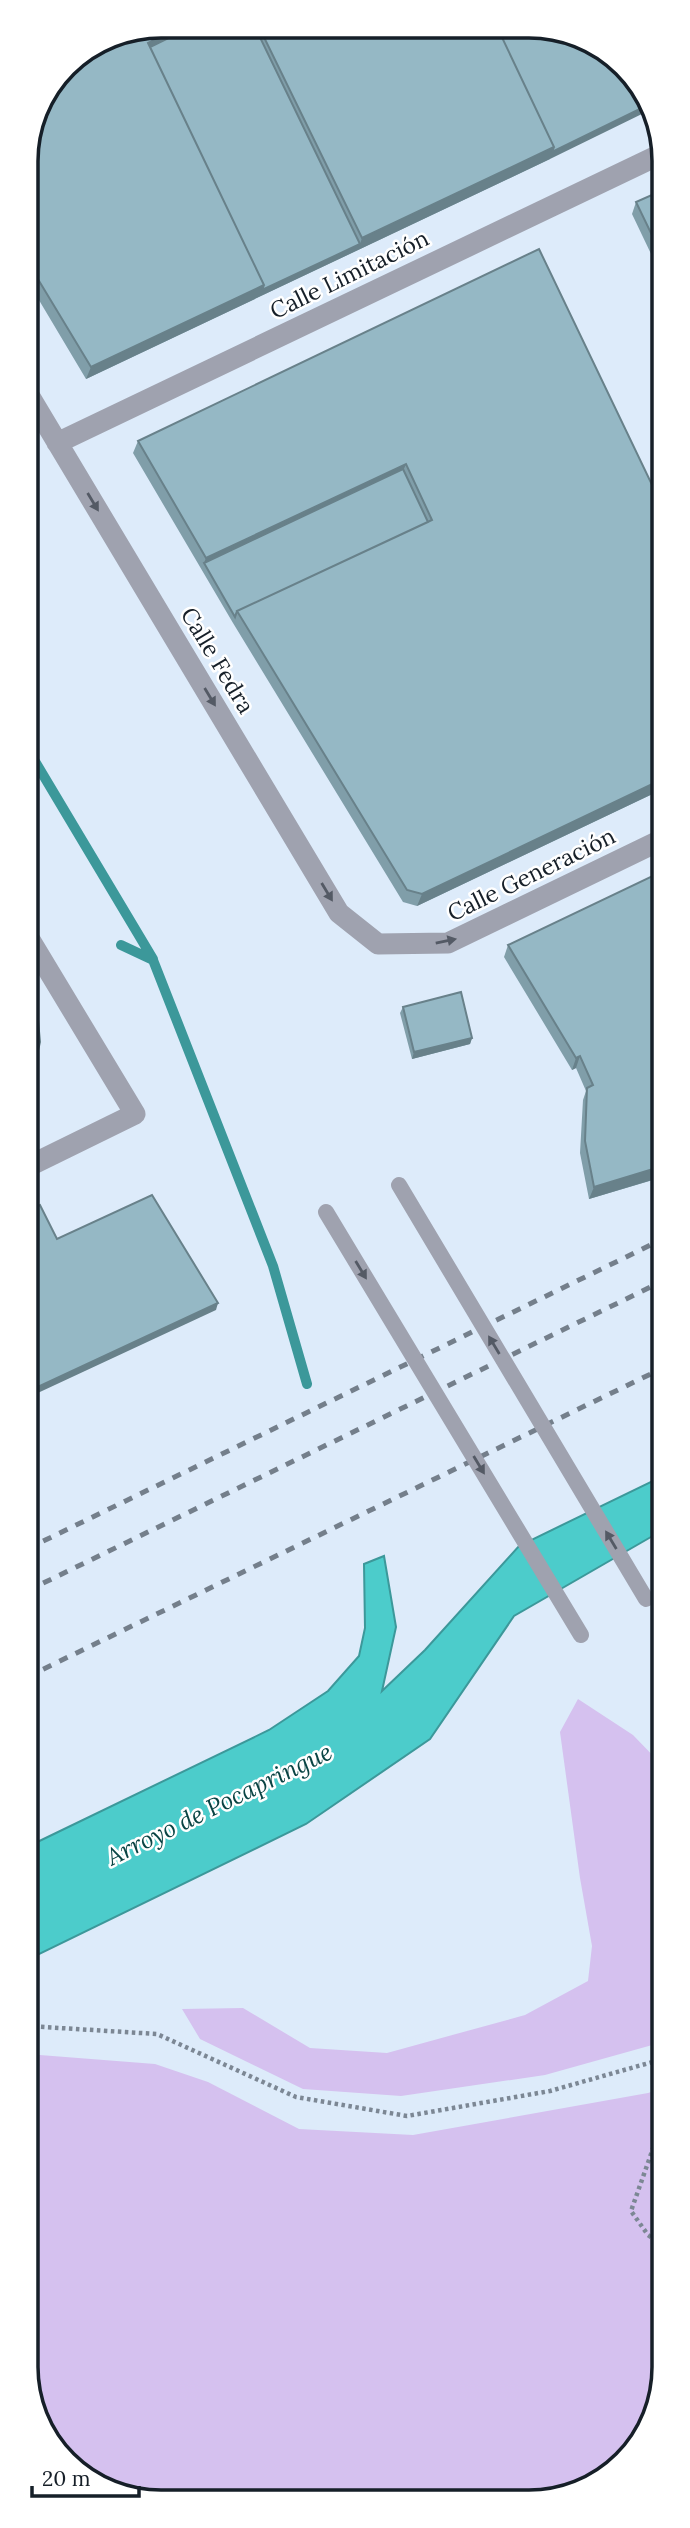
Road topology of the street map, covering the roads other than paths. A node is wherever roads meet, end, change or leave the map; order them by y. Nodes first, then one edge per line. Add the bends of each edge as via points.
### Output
1 (652, 158) edge
2 (39, 412) edge
3 (57, 443) junction
4 (652, 844) edge
5 (378, 944) joint
6 (39, 954) edge
7 (39, 1161) edge
8 (399, 1185) dead end
9 (326, 1212) dead end
10 (646, 1599) dead end
11 (581, 1635) dead end

1 - 3 street, Calle Limitación
2 - 3 street, Calle Fedra
3 -> 5 street, Calle Fedra via 339,913
5 -> 4 street, Calle Generación via 448,943
6 - 7 street via 135,1114
10 -> 8 lane, bridge
9 -> 11 lane, bridge

